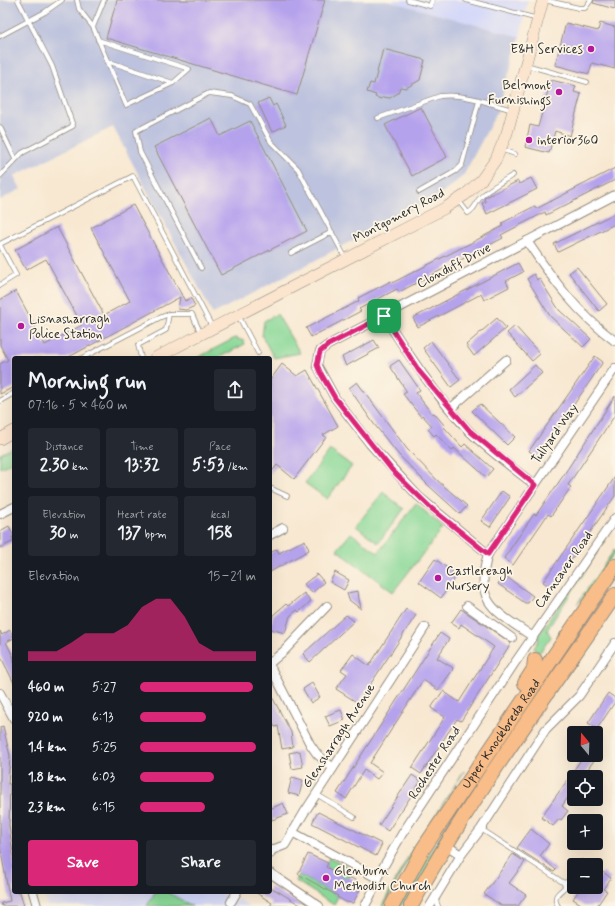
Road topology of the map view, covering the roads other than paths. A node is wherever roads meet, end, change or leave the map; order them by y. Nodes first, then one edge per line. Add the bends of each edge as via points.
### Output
1 (18, 0) edge
2 (62, 0) edge
3 (77, 0) edge
4 (104, 0) edge
5 (408, 0) edge
6 (432, 0) edge
7 (466, 0) edge
8 (544, 0) edge
9 (591, 0) edge
10 (538, 19) junction
11 (28, 20) junction
12 (94, 28) junction
13 (0, 36) edge
14 (98, 40) junction
15 (107, 61) junction
16 (526, 65) junction
17 (587, 82) dead end
18 (173, 83) junction
19 (480, 101) junction
20 (513, 111) junction
21 (378, 118) dead end
22 (0, 127) edge
23 (500, 149) junction
24 (515, 154) dead end
25 (15, 159) junction
26 (513, 175) dead end
27 (0, 176) edge
28 (418, 192) dead end
29 (615, 195) edge
30 (458, 200) junction
31 (332, 232) junction
32 (527, 241) junction
33 (0, 244) edge
34 (292, 253) dead end
35 (346, 260) junction
36 (201, 268) dead end
37 (0, 285) edge
38 (169, 314) junction
39 (238, 315) junction
40 (384, 316) junction
41 (212, 328) junction
42 (202, 334) junction
43 (615, 341) edge
44 (258, 353) dead end
45 (86, 356) edge
46 (141, 356) edge
47 (159, 356) edge
48 (506, 360) dead end
49 (615, 368) edge
50 (12, 395) edge
51 (0, 401) edge
52 (450, 409) junction
53 (12, 433) edge
54 (0, 439) edge
55 (535, 485) junction
56 (272, 489) edge
57 (287, 496) dead end
58 (12, 508) edge
59 (0, 514) edge
60 (615, 518) edge
61 (283, 528) dead end
62 (272, 534) edge
63 (488, 554) junction
64 (615, 566) edge
65 (615, 595) edge
66 (327, 606) dead end
67 (467, 606) dead end
68 (504, 617) junction
69 (425, 627) dead end
70 (497, 627) junction
71 (533, 637) junction
72 (512, 638) dead end
73 (615, 642) edge
74 (522, 653) junction
75 (272, 661) edge
76 (540, 664) junction
77 (272, 670) edge
78 (559, 678) junction
79 (0, 693) edge
80 (12, 715) edge
81 (333, 768) junction
82 (316, 794) junction
83 (354, 817) dead end
84 (481, 829) junction
85 (292, 832) junction
86 (446, 845) junction
87 (272, 851) edge
88 (461, 855) junction
89 (272, 875) edge
90 (377, 878) junction
91 (567, 882) edge
92 (564, 883) junction
93 (34, 894) edge
94 (236, 894) edge
95 (435, 897) junction
96 (231, 902) dead end
97 (37, 906) edge
98 (319, 906) edge
99 (365, 906) edge
100 (392, 906) edge
101 (411, 906) edge
102 (430, 906) edge
103 (438, 906) edge
104 (558, 906) edge

1 - 11 lane
2 - 11 lane
3 - 12 lane via 79,9
4 - 12 lane
5 - 6 lane via 430,6
7 - 10 lane
8 - 9 lane via 579,8 585,8
8 - 10 street, Montgomery Road
10 - 16 street, Montgomery Road
11 - 13 lane
11 - 25 lane via 52,66 73,126
12 - 14 lane
14 - 15 lane
14 - 18 lane via 188,69
15 - 18 lane
15 - 18 lane via 126,105
16 - 17 lane
16 - 20 street, Montgomery Road
19 - 20 lane
19 - 21 lane via 460,96 440,96
19 - 28 lane via 462,165
20 - 23 street, Montgomery Road
22 - 25 lane
23 - 24 lane
23 - 30 street, Montgomery Road via 482,179
25 - 27 lane
26 - 30 lane via 479,199 475,208 468,213
29 - 32 street, Clonduff Drive
30 - 35 street, Montgomery Road
31 - 34 lane
31 - 35 lane
31 - 36 lane via 298,169 272,142 250,104 232,96 209,93 136,131 140,152
32 - 40 street, Clonduff Drive
32 - 43 street via 568,300 593,326
33 - 37 lane via 16,275
33 - 41 lane via 133,176
35 - 39 street, Montgomery Road
38 - 42 lane via 192,314
38 - 45 lane
38 - 46 lane via 166,330 138,345
39 - 41 street, Montgomery Road
39 - 44 lane
40 - 52 street via 419,371
40 - 63 street, Clonduff Drive via 328,345 320,352 317,365 320,372 335,398 392,470 431,508
41 - 42 street, Montgomery Road
42 - 47 street, Montgomery Road
48 - 52 street
49 - 55 street, Tullyard Way
50 - 51 lane
52 - 55 street via 470,431
53 - 54 street
55 - 63 street, Tullyard Way
56 - 57 lane
58 - 59 street
60 - 71 street, Carncaver Road
61 - 62 street
63 - 68 street via 483,574 483,589 496,611
64 - 76 highway, Upper Knockbreda Road
65 - 78 highway, Upper Knockbreda Road
66 - 75 street
67 - 70 street
68 - 70 street
68 - 71 street
69 - 81 street, Glensharragh Avenue
70 - 72 street
71 - 74 street, Rochester Road
73 - 84 street via 579,696 546,729
74 - 76 street
74 - 90 street, Rochester Road via 402,834
76 - 78 street
76 - 100 highway, Upper Knockbreda Road via 423,849
77 - 81 street via 310,744
78 - 86 highway, Upper Knockbreda Road
79 - 80 street
81 - 82 street, Glensharragh Avenue
82 - 83 lane
82 - 85 street, Glensharragh Avenue
84 - 88 street
84 - 92 lane
85 - 87 street, Glensharragh Avenue via 285,845
85 - 90 street
86 - 88 street
86 - 101 highway, Upper Knockbreda Road
88 - 95 street
89 - 98 street
90 - 99 street, Rochester Road
91 - 92 lane
92 - 104 lane via 565,887 555,898
93 - 97 street
94 - 96 street
95 - 102 street
95 - 103 lane

